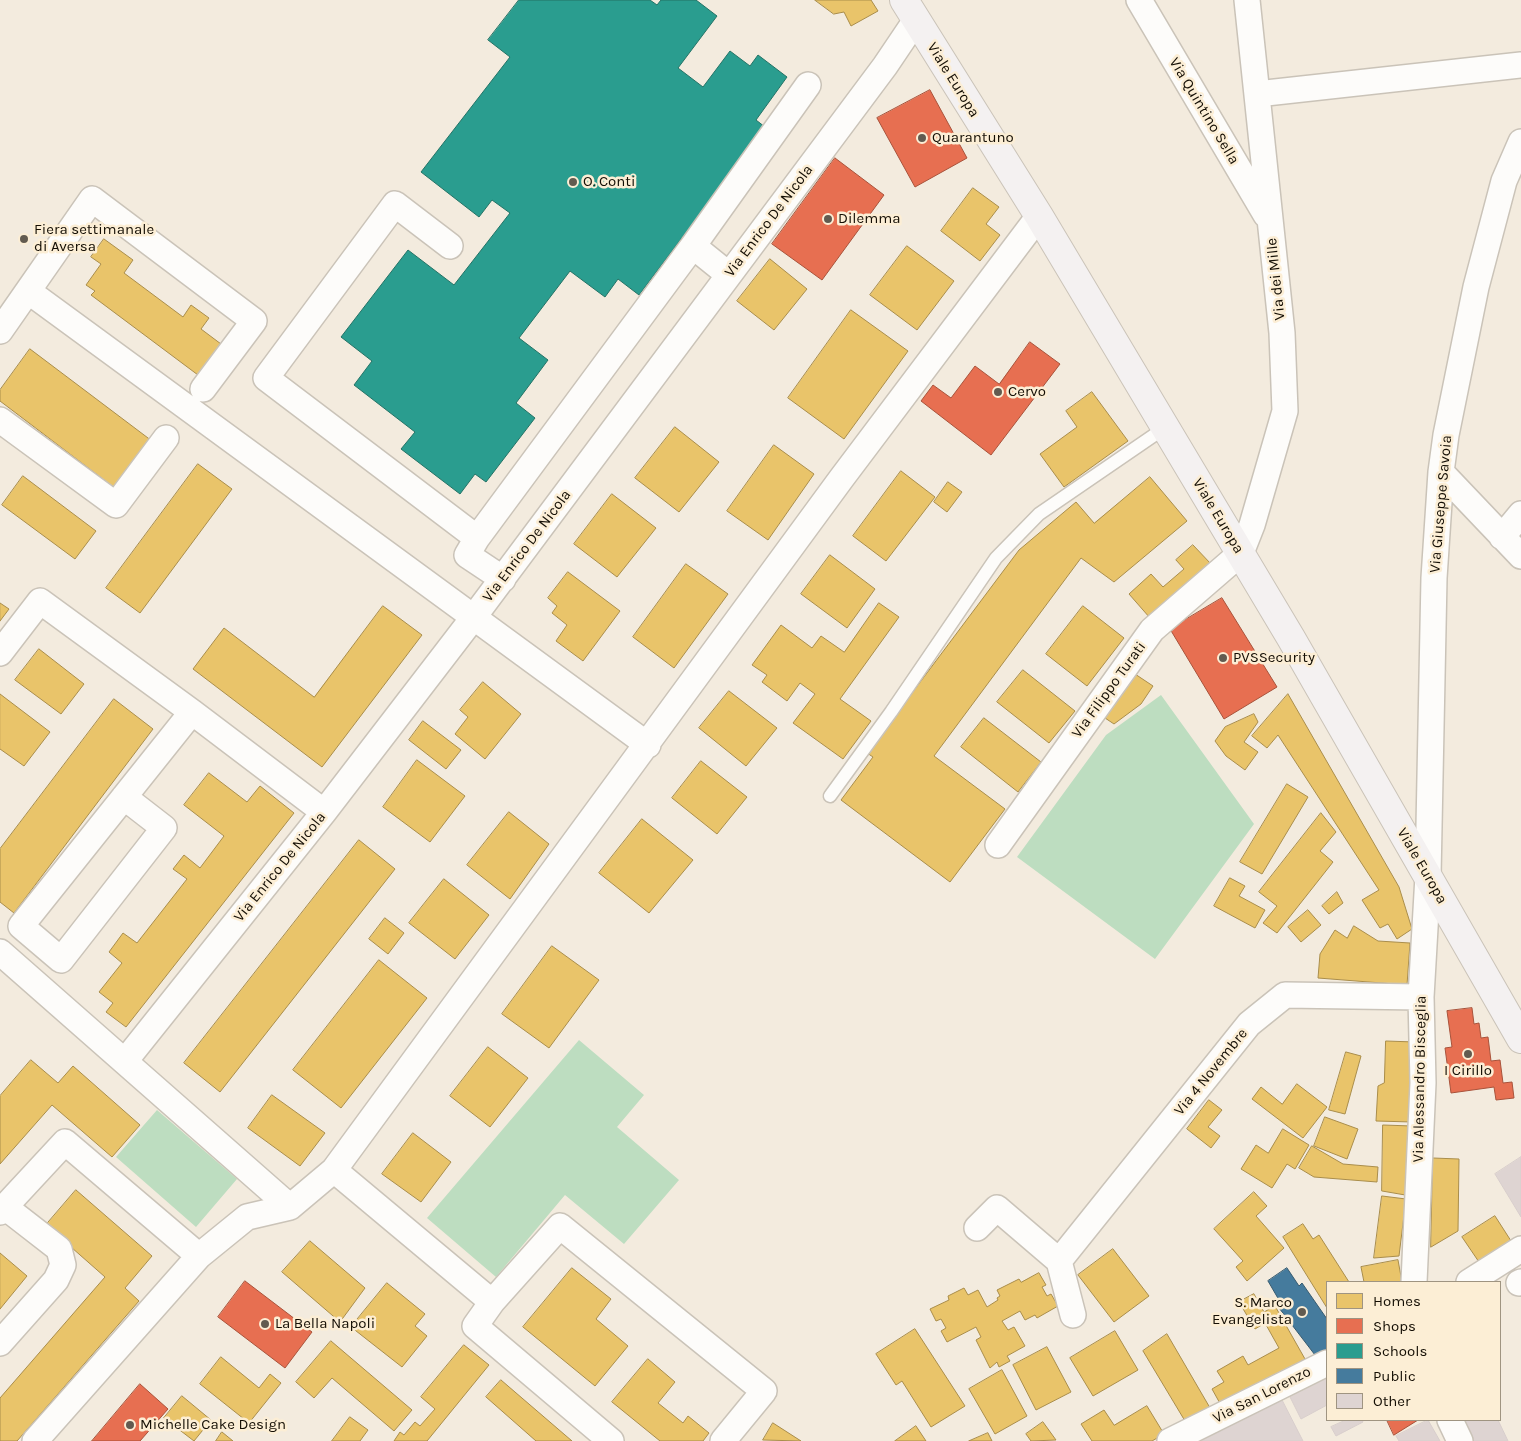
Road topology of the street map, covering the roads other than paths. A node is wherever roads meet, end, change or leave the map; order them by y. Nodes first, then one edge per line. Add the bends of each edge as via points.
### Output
1 (1139, 0) edge
2 (1247, 0) edge
3 (910, 10) edge
4 (1521, 65) edge
5 (808, 85) dead end
6 (1257, 94) junction
7 (1521, 142) edge
8 (1039, 216) junction
9 (1270, 221) junction
10 (450, 246) dead end
11 (693, 246) junction
12 (729, 275) junction
13 (28, 291) junction
14 (0, 331) edge
15 (203, 390) dead end
16 (0, 420) edge
17 (1166, 427) junction
18 (166, 438) dead end
19 (1441, 472) junction
20 (1521, 514) edge
21 (1502, 537) junction
22 (477, 538) junction
23 (1240, 553) junction
24 (1521, 556) edge
25 (503, 579) junction
26 (473, 618) junction
27 (0, 653) edge
28 (192, 712) junction
29 (648, 745) junction
30 (830, 796) dead end
31 (124, 797) junction
32 (324, 812) junction
33 (998, 845) dead end
34 (1428, 876) junction
35 (0, 952) edge
36 (1421, 997) junction
37 (1521, 1038) edge
38 (125, 1061) junction
39 (334, 1170) junction
40 (290, 1206) junction
41 (2, 1209) edge
42 (977, 1228) dead end
43 (1521, 1249) edge
44 (199, 1256) junction
45 (1058, 1261) junction
46 (1414, 1281) edge
47 (1471, 1281) edge
48 (492, 1302) junction
49 (1073, 1315) dead end
50 (0, 1344) edge
51 (1326, 1363) edge
52 (1450, 1421) edge
53 (36, 1441) edge
54 (611, 1441) edge
55 (722, 1441) edge
56 (1170, 1441) edge
57 (1460, 1441) edge

1 - 9 street, Via Quintino Sella
2 - 6 street, Via dei Mille
3 - 8 main road, Viale Europa
3 - 12 street, Via Enrico De Nicola via 885,66
4 - 6 street
5 - 11 street
6 - 9 street, Via dei Mille
7 - 19 street, Via Giuseppe Savoia via 1504,182 1476,287
8 - 17 main road, Viale Europa
8 - 29 street via 841,479
9 - 23 street, Via dei Mille via 1282,333 1285,411 1252,524
10 - 22 street via 395,204 266,378
11 - 12 street
11 - 22 street
12 - 25 street, Via Enrico De Nicola
13 - 14 street
13 - 15 street via 92,199 254,321
13 - 26 street
16 - 18 street via 116,505
17 - 23 main road, Viale Europa
17 - 30 lane via 1039,514 996,558
19 - 21 street
19 - 34 street, Via Giuseppe Savoia via 1434,578
20 - 21 street
21 - 24 street
22 - 25 street via 467,555
23 - 33 street, Via Filippo Turati via 1152,630
23 - 34 main road, Viale Europa
25 - 26 street, Via Enrico De Nicola
26 - 29 street
26 - 32 street, Via Enrico De Nicola
27 - 28 street via 40,601
28 - 31 street
28 - 32 street
29 - 39 street
31 - 31 street via 21,926 61,960 164,828
32 - 38 street, Via Enrico De Nicola
34 - 36 street, Via Alessandro Bisceglia
34 - 37 main road, Viale Europa
35 - 38 street
36 - 45 street, Via 4 Novembre via 1285,995 1249,1024
36 - 46 street, Via Alessandro Bisceglia via 1423,1083
38 - 40 street
39 - 40 street
39 - 48 street
40 - 44 street via 247,1216
41 - 44 street via 65,1142
41 - 50 street via 59,1249 63,1265 56,1280
42 - 45 street via 996,1208
43 - 47 street
44 - 53 street
45 - 49 street
48 - 54 street via 475,1326
48 - 55 street via 560,1226 764,1392
51 - 56 street, Via San Lorenzo
52 - 57 street

